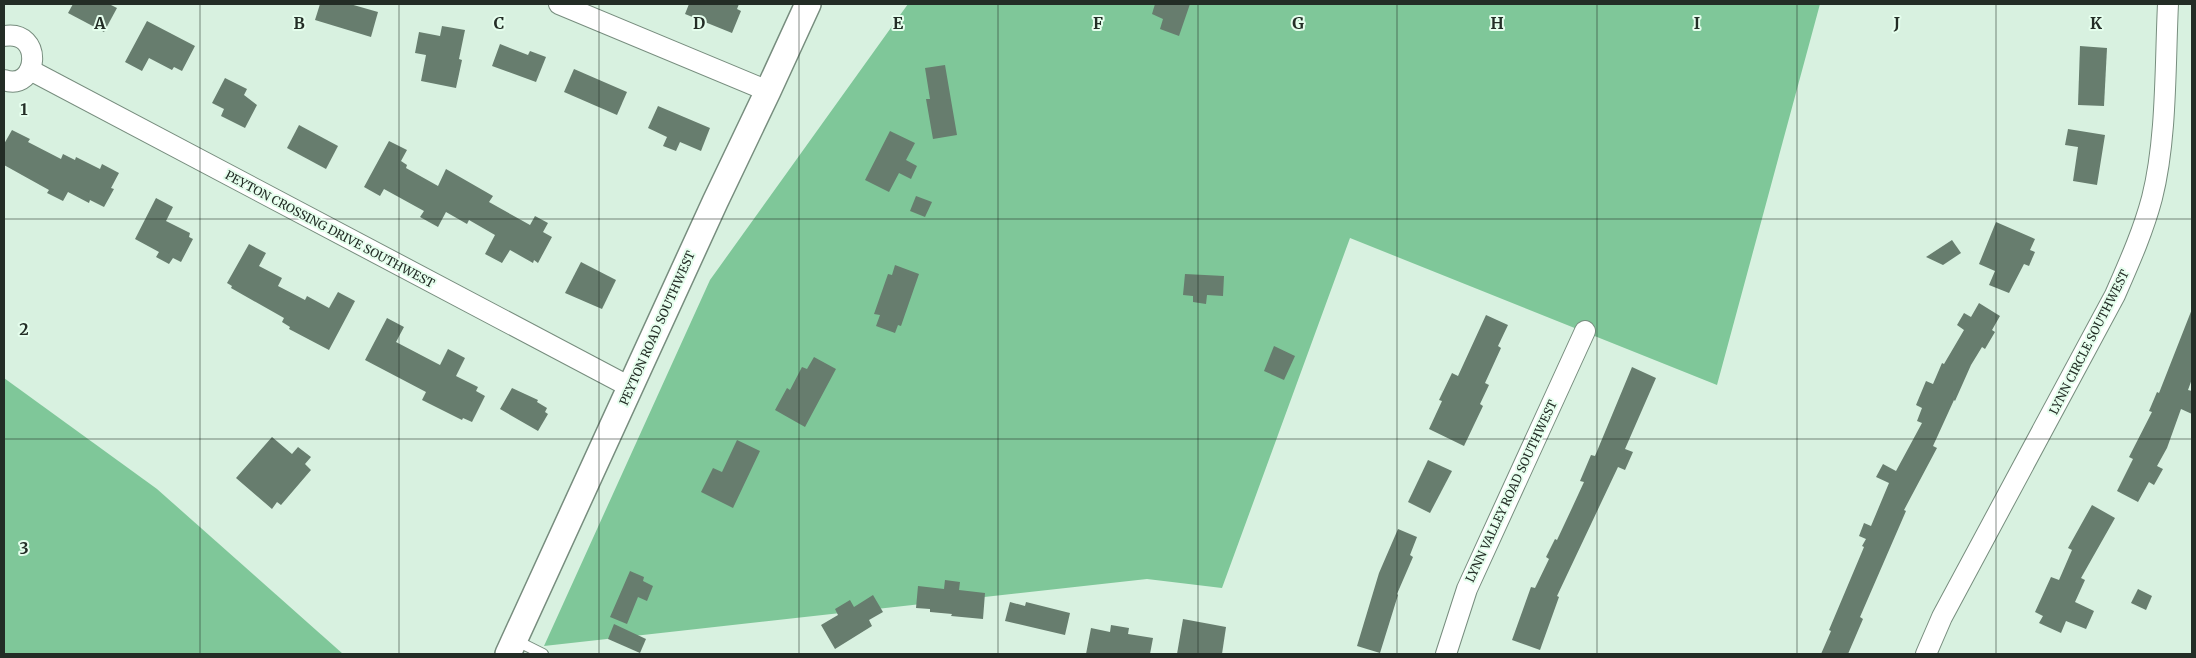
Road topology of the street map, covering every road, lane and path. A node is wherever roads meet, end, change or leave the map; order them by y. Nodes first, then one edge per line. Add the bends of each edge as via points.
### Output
1 (559, 4) edge
2 (808, 4) edge
3 (2168, 4) edge
4 (4, 36) edge
5 (30, 70) junction
6 (4, 80) edge
7 (768, 91) junction
8 (1585, 332) dead end
9 (630, 387) junction
10 (512, 647) edge
11 (543, 654) edge
12 (1446, 654) edge
13 (1926, 654) edge

1 - 7 street
2 - 7 street, PEYTON ROAD SOUTHWEST
3 - 13 street, LYNN CIRCLE SOUTHWEST via 2160,154 2152,198 2139,241 2115,295 1942,617
4 - 5 street via 14,36 26,42 33,54
5 - 6 street via 15,82
5 - 9 street, PEYTON CROSSING DRIVE SOUTHWEST
7 - 9 street, PEYTON ROAD SOUTHWEST
8 - 12 street, LYNN VALLEY ROAD SOUTHWEST via 1467,589
9 - 10 street, PEYTON ROAD SOUTHWEST
10 - 11 lane

